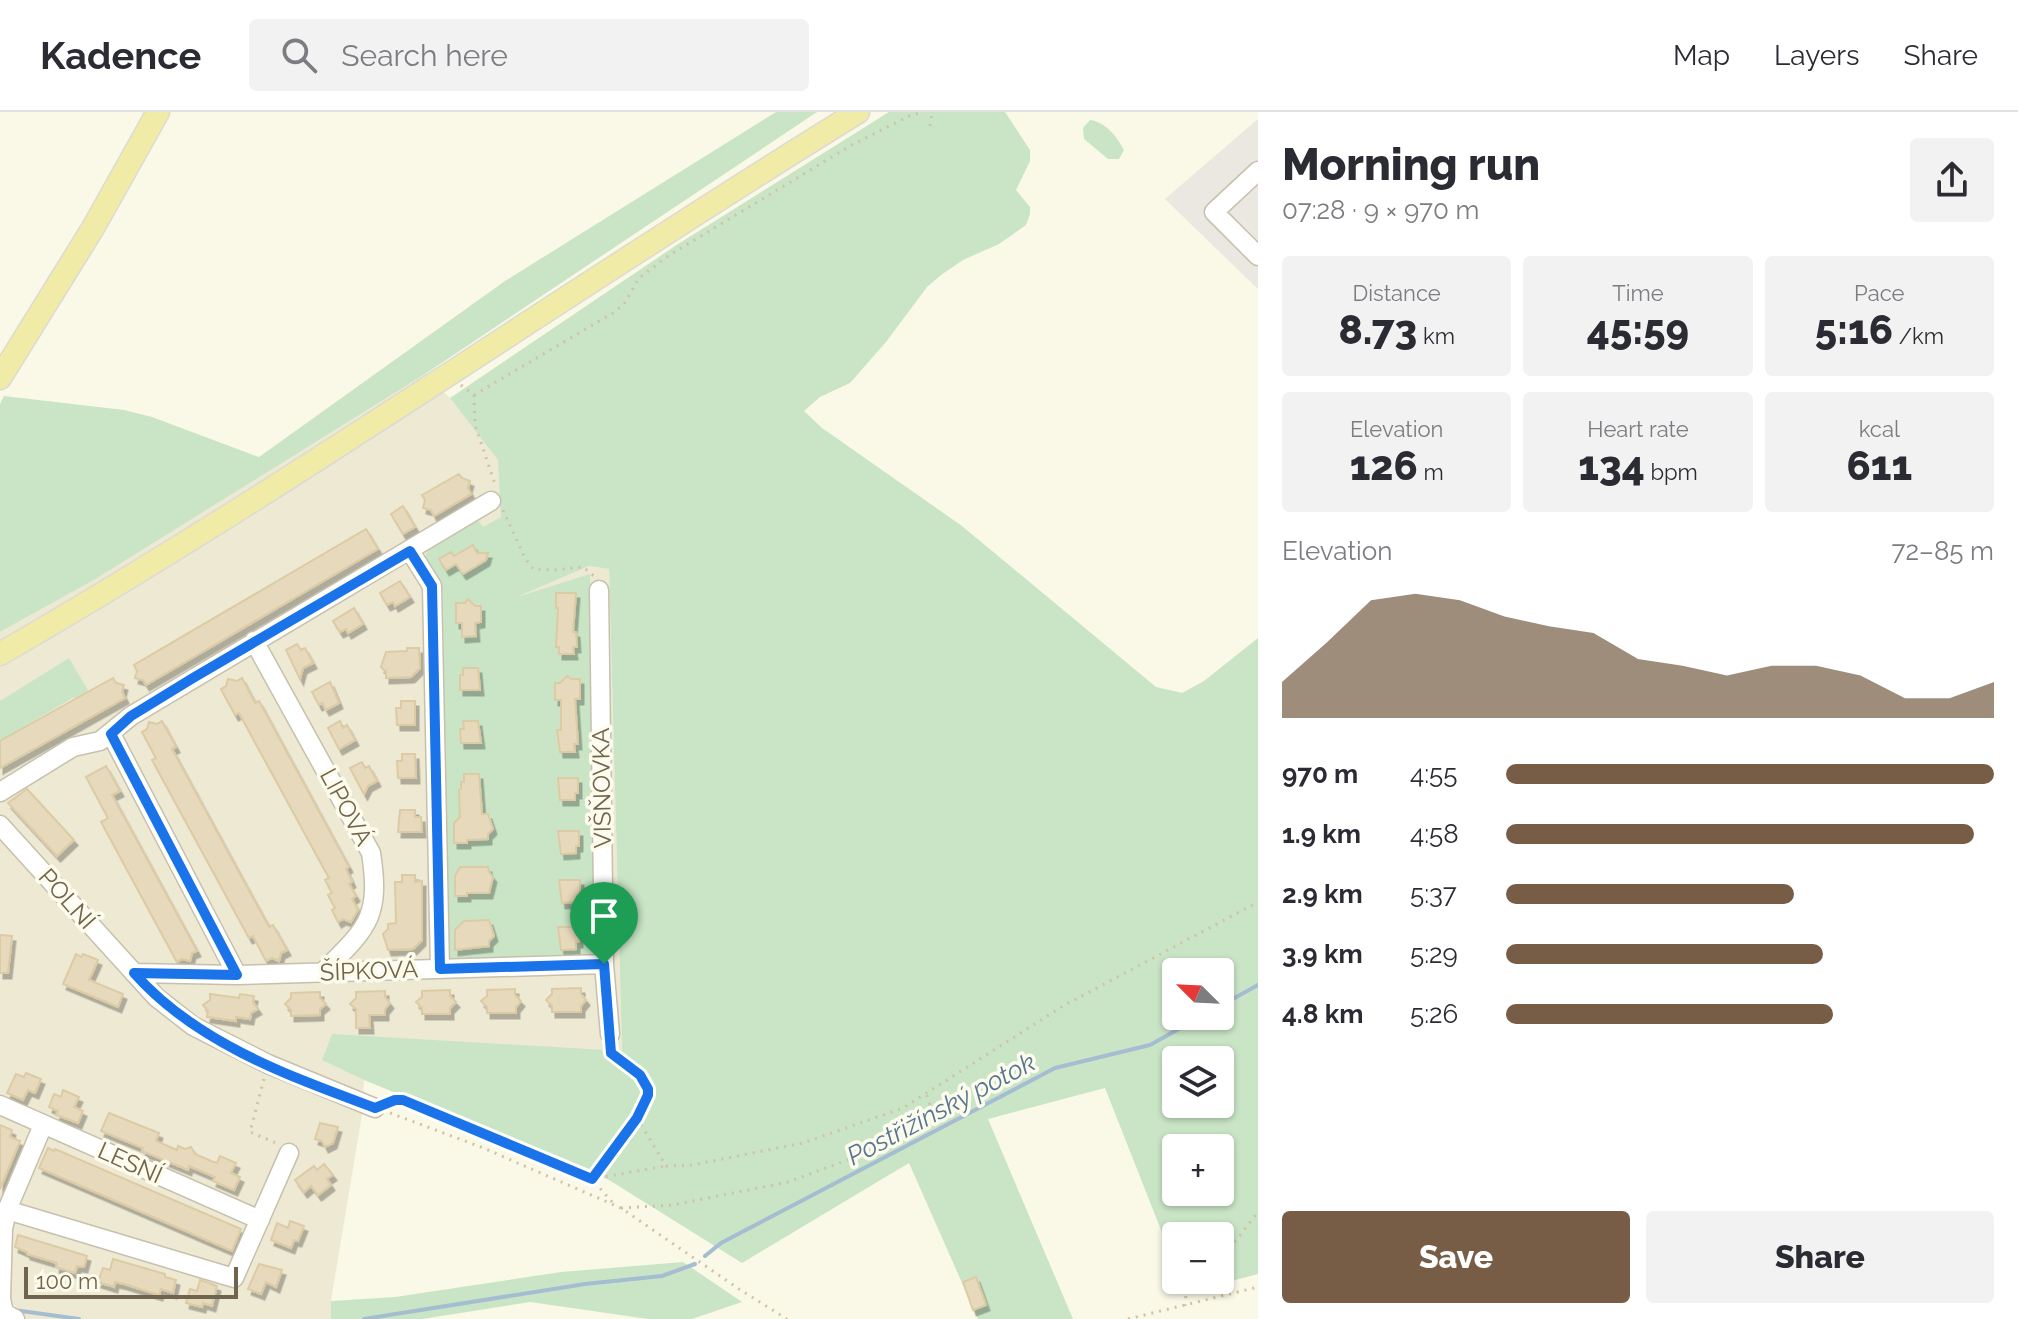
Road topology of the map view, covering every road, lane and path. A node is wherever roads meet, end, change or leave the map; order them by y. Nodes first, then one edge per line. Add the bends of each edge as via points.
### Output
1 (158, 112) edge
2 (858, 112) edge
3 (923, 112) edge
4 (932, 112) edge
5 (930, 126) dead end
6 (1258, 171) edge
7 (1258, 256) edge
8 (0, 378) edge
9 (497, 499) junction
10 (410, 551) junction
11 (599, 590) joint
12 (254, 641) junction
13 (0, 654) edge
14 (111, 734) junction
15 (0, 792) edge
16 (0, 825) edge
17 (1258, 902) edge
18 (604, 964) junction
19 (440, 969) junction
20 (323, 972) junction
21 (134, 973) junction
22 (237, 975) junction
23 (610, 1034) joint
24 (268, 1064) junction
25 (926, 1093) junction
26 (0, 1105) edge
27 (375, 1108) junction
28 (637, 1118) junction
29 (43, 1125) junction
30 (289, 1153) joint
31 (666, 1166) junction
32 (592, 1179) junction
33 (615, 1205) junction
34 (621, 1208) junction
35 (7, 1210) junction
36 (1258, 1212) edge
37 (260, 1220) junction
38 (1234, 1243) edge
39 (1258, 1287) edge
40 (1187, 1294) edge
41 (1185, 1306) junction
42 (15, 1319) edge
43 (787, 1319) edge
44 (1128, 1319) edge

1 - 8 main road
2 - 13 main road via 377,422
3 - 9 path via 850,146 739,212 645,272 613,313 474,395 475,425
4 - 5 path
6 - 7 street via 1214,212
9 - 10 street
9 - 11 path via 528,564 538,570 588,568
10 - 12 street
10 - 19 street via 432,586
11 - 18 street, VIŠŇOVKA
12 - 14 street via 131,716
12 - 20 street, LIPOVÁ via 371,853 376,885 363,932
14 - 15 street via 73,747
14 - 22 street
16 - 21 street, POLNÍ
17 - 25 path via 1063,1006
18 - 19 street, ŠÍPKOVÁ
18 - 23 street, VIŠŇOVKA
19 - 20 street, ŠÍPKOVÁ
20 - 22 street, ŠÍPKOVÁ
21 - 22 street, ŠÍPKOVÁ
21 - 24 street, POLNÍ via 193,1026
23 - 28 path via 611,1053 640,1075 648,1089
24 - 27 street, POLNÍ
24 - 30 path via 250,1132
25 - 31 path via 903,1108 803,1143
25 - 34 path via 931,1125 899,1141 788,1182 673,1205
26 - 29 street, LESNÍ
27 - 32 path via 403,1100
27 - 33 path
28 - 31 path
28 - 32 path
29 - 35 street
29 - 37 street, LESNÍ
30 - 37 street
31 - 32 path
32 - 33 path
33 - 34 path
34 - 43 path
35 - 37 street via 234,1278
35 - 42 street via 1,1299 4,1313
36 - 38 path
39 - 41 path
40 - 41 path
41 - 44 path

